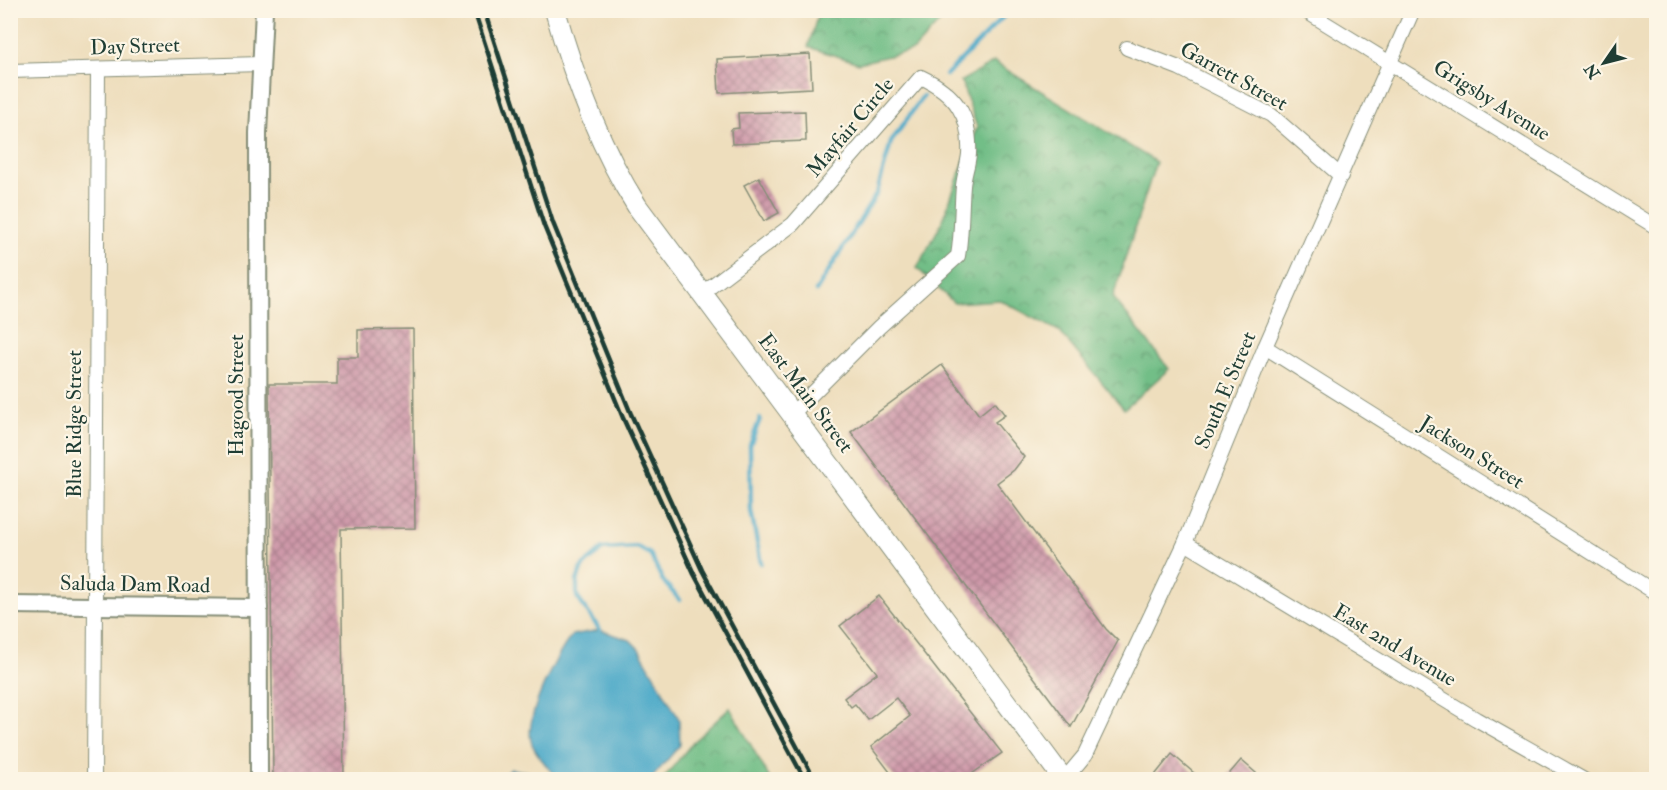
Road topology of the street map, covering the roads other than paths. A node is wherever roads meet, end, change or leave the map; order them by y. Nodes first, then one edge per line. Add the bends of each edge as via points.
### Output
1 (264, 10) edge
2 (555, 10) edge
3 (1304, 10) edge
4 (1413, 10) edge
5 (1127, 48) dead end
6 (1391, 63) junction
7 (261, 64) junction
8 (98, 69) junction
9 (10, 71) edge
10 (1341, 176) junction
11 (1656, 227) edge
12 (701, 294) junction
13 (1265, 347) junction
14 (792, 414) junction
15 (1185, 543) junction
16 (1656, 593) edge
17 (10, 604) edge
18 (94, 606) junction
19 (259, 608) junction
20 (94, 780) edge
21 (259, 780) edge
22 (1064, 780) edge
23 (1584, 780) edge

1 - 7 street, Hagood Street
2 - 12 main road, East Main Street via 576,78 623,183
3 - 6 street, Grigsby Avenue
4 - 6 street, South E Street
5 - 10 street, Garrett Street via 1179,68 1271,116
6 - 10 street, South E Street
6 - 11 street, Grigsby Avenue
7 - 8 street, Day Street
7 - 19 street, Hagood Street
8 - 9 street, Day Street
8 - 18 street, Blue Ridge Street
10 - 13 street, South E Street
12 - 14 main road, East Main Street
12 - 14 street, Mayfair Circle via 794,224 921,77 942,87 958,103 966,122 969,154 958,256 879,327
13 - 15 street, South E Street
13 - 16 street, Jackson Street
14 - 22 main road, East Main Street
15 - 22 street, South E Street via 1085,755
15 - 23 street, East 2nd Avenue
17 - 18 street, Saluda Dam Road
18 - 19 street, Saluda Dam Road
18 - 20 street, Blue Ridge Street
19 - 21 street, Hagood Street

